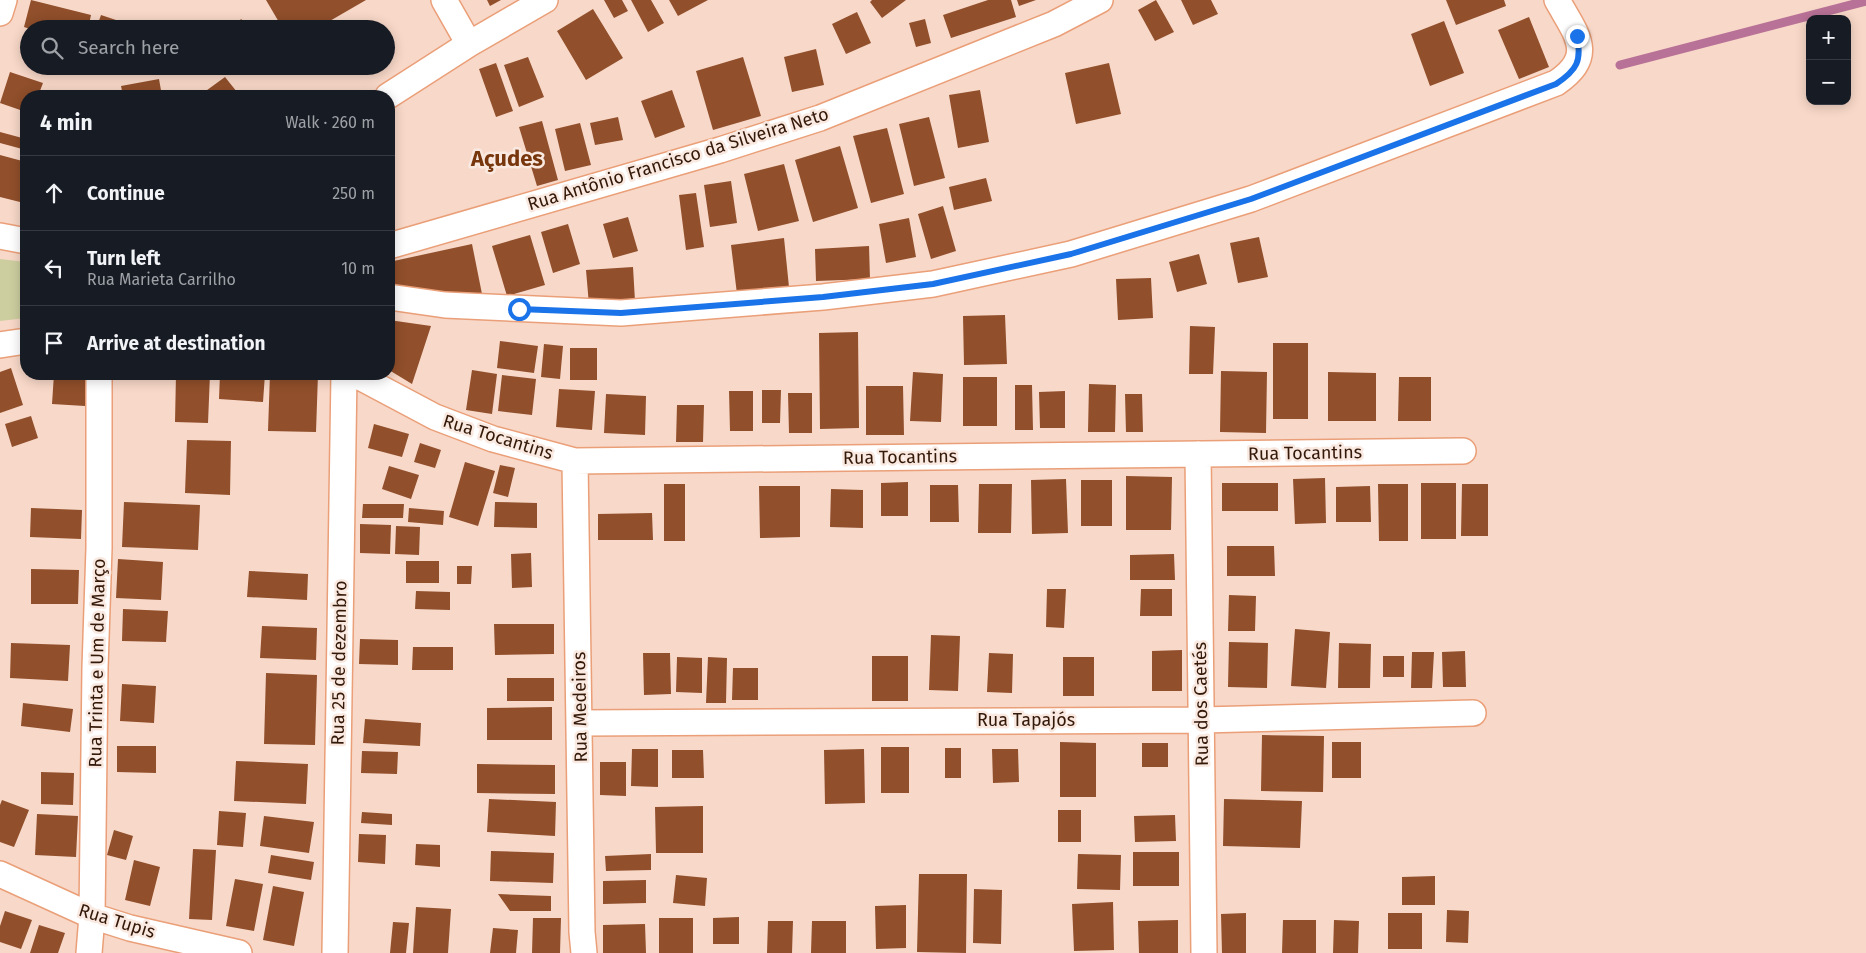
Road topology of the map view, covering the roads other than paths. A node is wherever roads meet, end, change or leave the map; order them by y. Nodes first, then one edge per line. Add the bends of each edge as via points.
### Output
1 (4, 0) edge
2 (444, 0) edge
3 (545, 0) edge
4 (1100, 0) edge
5 (1557, 0) edge
6 (0, 13) edge
7 (469, 44) junction
8 (395, 92) edge
9 (0, 236) edge
10 (20, 240) edge
11 (395, 244) edge
12 (395, 299) edge
13 (20, 342) edge
14 (0, 345) edge
15 (99, 380) edge
16 (344, 380) edge
17 (365, 380) edge
18 (1463, 451) dead end
19 (1198, 454) junction
20 (575, 461) junction
21 (1473, 713) dead end
22 (1202, 720) junction
23 (580, 722) junction
24 (0, 874) edge
25 (92, 916) junction
26 (89, 953) edge
27 (239, 953) edge
28 (335, 953) edge
29 (584, 953) edge
30 (1204, 953) edge

1 - 6 street
2 - 7 street
3 - 7 street
4 - 11 street, Rua Antônio Francisco da Silveira Neto via 1054,24 820,118
5 - 12 street via 1577,36 1580,51 1578,63 1556,84 1251,199 1071,254 933,284 823,297 621,313 454,305
7 - 8 street
9 - 10 street
13 - 14 street
15 - 25 street, Rua Trinta e Um de Março
16 - 28 street, Rua 25 de dezembro
17 - 20 street, Rua Tocantins via 435,418 493,439
18 - 19 street, Rua Tocantins
19 - 20 street, Rua Tocantins
19 - 22 street, Rua dos Caetés
20 - 23 street, Rua Medeiros
21 - 22 street, Rua Tapajós
22 - 23 street, Rua Tapajós
22 - 30 street, Rua dos Caetés
23 - 29 street, Rua Medeiros
24 - 25 street, Rua Tupis
25 - 26 street, Rua Trinta e Um de Março
25 - 27 street, Rua Tupis

